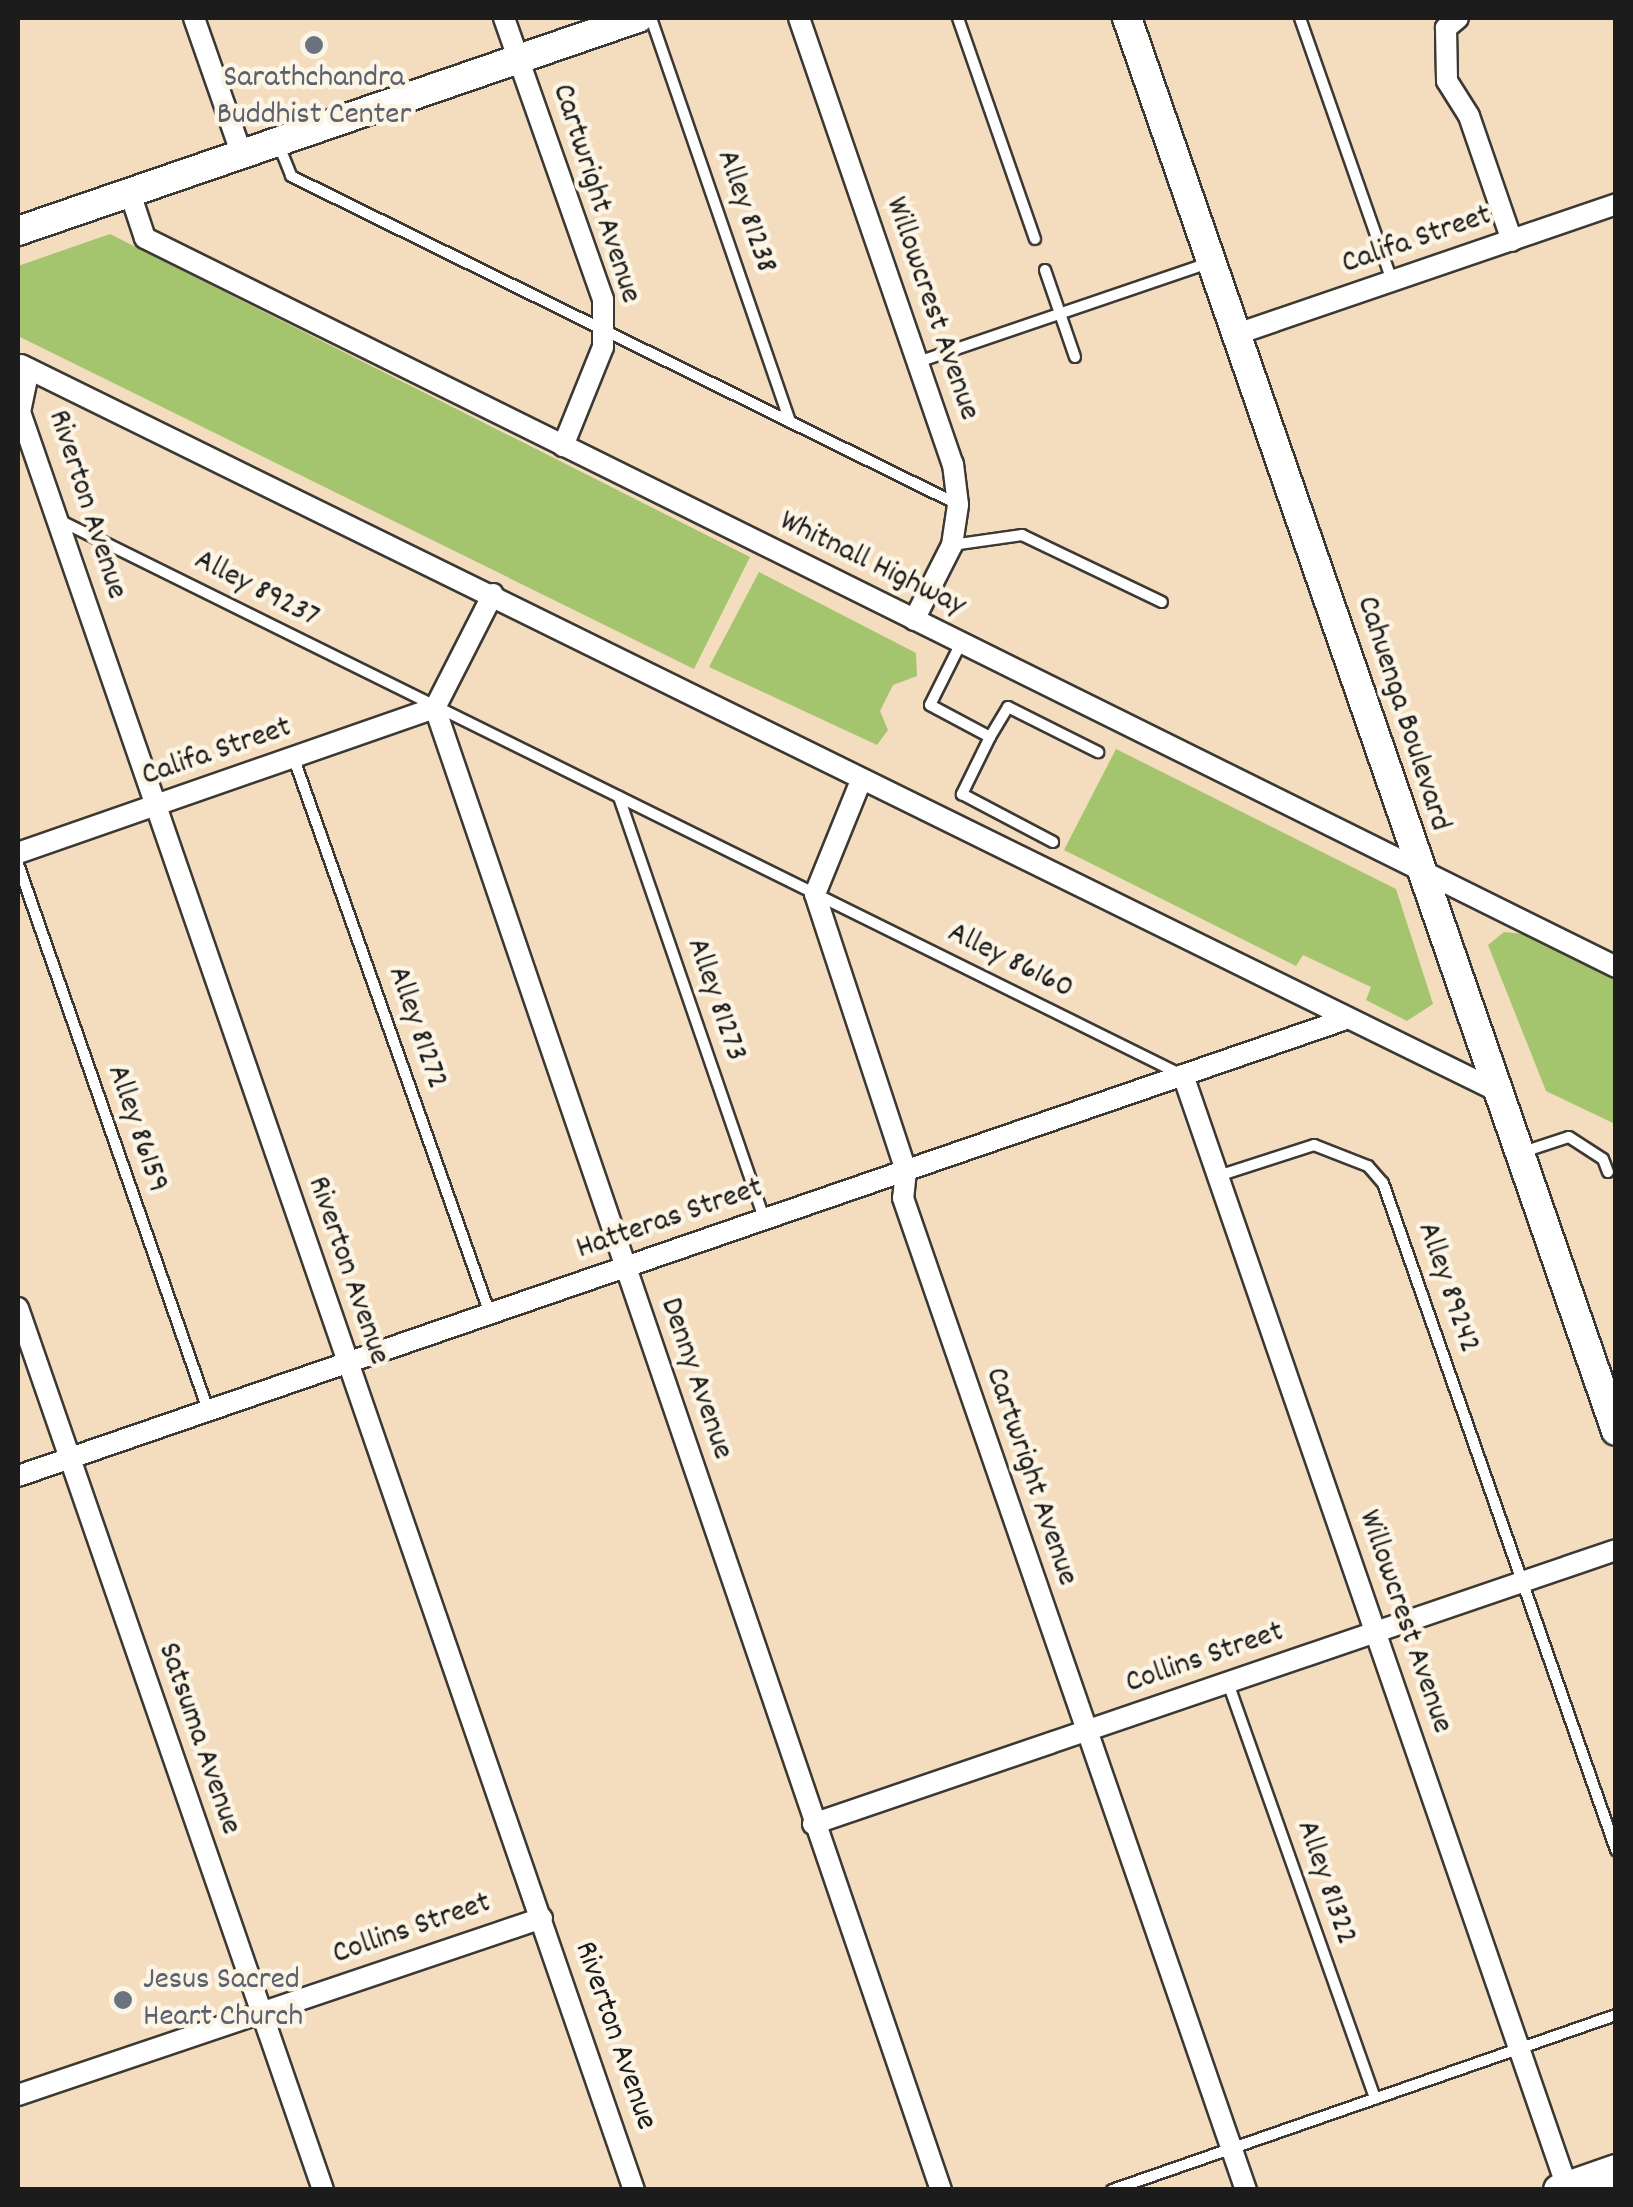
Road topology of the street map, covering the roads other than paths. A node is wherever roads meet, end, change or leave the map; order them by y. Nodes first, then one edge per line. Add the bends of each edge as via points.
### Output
1 (194, 18) edge
2 (504, 18) edge
3 (638, 18) edge
4 (651, 18) edge
5 (799, 18) edge
6 (958, 18) edge
7 (1127, 18) edge
8 (1300, 18) edge
9 (1452, 23) edge
10 (518, 58) junction
11 (278, 142) junction
12 (242, 154) junction
13 (130, 193) junction
14 (1616, 204) edge
15 (18, 231) edge
16 (1034, 239) dead end
17 (1512, 240) junction
18 (1212, 262) junction
19 (1045, 270) dead end
20 (1392, 280) junction
21 (1060, 313) junction
22 (607, 329) junction
23 (1237, 334) junction
24 (1075, 357) dead end
25 (918, 362) junction
26 (22, 378) edge
27 (790, 422) junction
28 (564, 446) junction
29 (958, 505) junction
30 (56, 518) junction
31 (952, 546) junction
32 (493, 594) junction
33 (1162, 602) dead end
34 (914, 620) junction
35 (962, 643) junction
36 (435, 708) junction
37 (990, 737) junction
38 (1098, 752) dead end
39 (294, 759) junction
40 (860, 783) junction
41 (619, 797) junction
42 (157, 806) junction
43 (1053, 842) dead end
44 (18, 853) edge
45 (18, 864) edge
46 (1417, 870) junction
47 (815, 894) junction
48 (1616, 967) edge
49 (1343, 1020) junction
50 (1183, 1075) junction
51 (1495, 1090) junction
52 (1517, 1154) junction
53 (906, 1171) junction
54 (1608, 1172) dead end
55 (1218, 1176) junction
56 (764, 1219) junction
57 (625, 1267) junction
58 (18, 1308) edge
59 (490, 1314) junction
60 (346, 1363) junction
61 (208, 1411) junction
62 (1616, 1431) edge
63 (69, 1458) junction
64 (18, 1476) edge
65 (1616, 1550) edge
66 (1523, 1582) junction
67 (1376, 1633) junction
68 (1228, 1683) junction
69 (1085, 1732) junction
70 (814, 1824) junction
71 (1616, 1850) edge
72 (542, 1918) junction
73 (262, 2012) junction
74 (1616, 2016) edge
75 (1521, 2049) junction
76 (18, 2095) edge
77 (1374, 2099) junction
78 (1231, 2149) junction
79 (1616, 2170) edge
80 (1564, 2188) edge
81 (323, 2190) edge
82 (634, 2190) edge
83 (942, 2190) edge
84 (1112, 2190) edge
85 (1246, 2190) edge

1 - 12 street
2 - 10 street, Cartwright Avenue
3 - 10 main road
4 - 27 lane, Alley 81238
5 - 25 street, Willowcrest Avenue
6 - 16 lane
7 - 18 main road, Cahuenga Boulevard
8 - 20 lane
9 - 17 street via 1447,80 1469,116
10 - 11 main road
10 - 22 street, Cartwright Avenue via 604,299
11 - 12 main road
11 - 22 lane via 291,176
12 - 13 main road
13 - 15 main road
13 - 28 street, Whitnall Highway via 145,238
14 - 17 street, Califa Street
17 - 20 street, Califa Street
18 - 21 lane
18 - 23 main road, Cahuenga Boulevard
19 - 21 lane
20 - 23 street, Califa Street
21 - 24 lane
21 - 25 lane
22 - 27 lane
22 - 28 street, Cartwright Avenue
23 - 46 main road, Cahuenga Boulevard
25 - 29 street, Willowcrest Avenue via 953,464
26 - 30 street, Riverton Avenue via 20,412
26 - 32 street
27 - 29 lane
28 - 34 street, Whitnall Highway
29 - 31 street, Willowcrest Avenue
30 - 36 lane, Alley 89237
30 - 42 street, Riverton Avenue
31 - 33 lane via 1022,535
31 - 34 street, Willowcrest Avenue
32 - 36 street
32 - 40 street
34 - 35 street, Whitnall Highway
35 - 37 lane via 930,705
35 - 46 street, Whitnall Highway
36 - 39 street, Califa Street
36 - 41 lane, Alley 89237
36 - 57 street, Denny Avenue
37 - 38 lane via 1008,707
37 - 43 lane via 962,794
39 - 42 street, Califa Street
39 - 59 lane, Alley 81272
40 - 47 street
40 - 49 street
41 - 47 lane, Alley 86160
41 - 56 lane, Alley 81273
42 - 44 street, Califa Street
42 - 60 street, Riverton Avenue
45 - 61 lane, Alley 86159
46 - 48 street, Whitnall Highway
46 - 51 main road, Cahuenga Boulevard
47 - 50 lane, Alley 86160
47 - 53 street, Cartwright Avenue
49 - 50 street, Hatteras Street
49 - 51 street
50 - 53 street, Hatteras Street
50 - 55 street, Willowcrest Avenue
51 - 52 main road, Cahuenga Boulevard
52 - 54 lane via 1569,1137 1604,1160
52 - 62 main road, Cahuenga Boulevard
53 - 56 street, Hatteras Street
53 - 69 street, Cartwright Avenue via 902,1198
55 - 66 lane, Alley 89242 via 1314,1145 1368,1166 1383,1183
55 - 67 street, Willowcrest Avenue
56 - 57 street, Hatteras Street
57 - 59 street, Hatteras Street
57 - 70 street, Denny Avenue
58 - 63 street, Satsuma Avenue
59 - 60 street, Hatteras Street
60 - 61 street, Hatteras Street
60 - 72 street, Riverton Avenue
61 - 63 street, Hatteras Street
63 - 64 street, Hatteras Street
63 - 73 street, Satsuma Avenue
65 - 66 street, Collins Street
66 - 67 street, Collins Street
66 - 71 lane, Alley 89242
67 - 68 street, Collins Street
67 - 75 street, Willowcrest Avenue
68 - 69 street, Collins Street
68 - 77 lane, Alley 81322
69 - 70 street, Collins Street
69 - 78 street, Cartwright Avenue
70 - 83 street, Denny Avenue
72 - 73 street, Collins Street
72 - 82 street, Riverton Avenue
73 - 76 street, Collins Street
73 - 81 street, Satsuma Avenue
74 - 75 lane
75 - 77 lane
75 - 80 street, Willowcrest Avenue
77 - 78 lane
78 - 84 lane
78 - 85 street, Cartwright Avenue
79 - 80 main road

